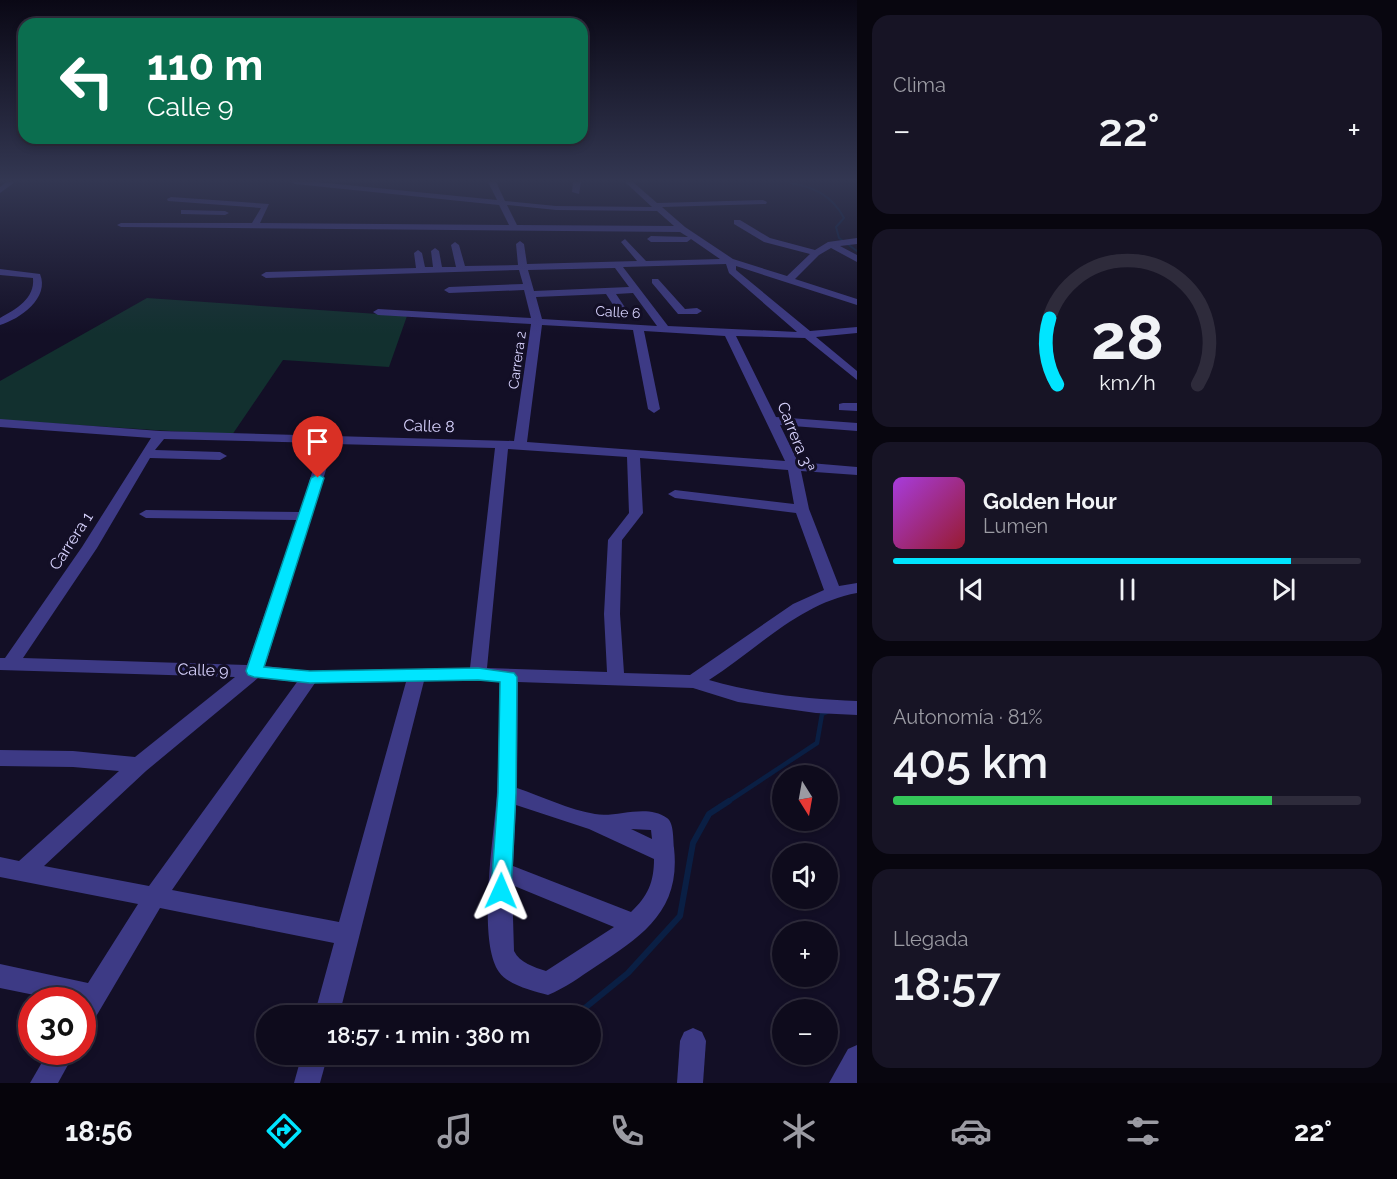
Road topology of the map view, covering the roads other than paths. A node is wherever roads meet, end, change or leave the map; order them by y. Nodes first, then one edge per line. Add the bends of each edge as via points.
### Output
1 (688, 233) edge
2 (755, 233) edge
3 (696, 238) junction
4 (796, 238) dead end
5 (651, 239) dead end
6 (625, 242) dead end
7 (848, 243) edge
8 (520, 244) dead end
9 (781, 244) junction
10 (455, 245) dead end
11 (435, 251) dead end
12 (418, 253) dead end
13 (816, 253) junction
14 (857, 259) edge
15 (730, 261) junction
16 (645, 265) junction
17 (618, 266) junction
18 (523, 268) junction
19 (461, 270) junction
20 (422, 271) junction
21 (438, 271) junction
22 (0, 272) edge
23 (266, 275) dead end
24 (788, 280) junction
25 (672, 281) dead end
26 (449, 290) dead end
27 (529, 291) junction
28 (609, 291) junction
29 (639, 294) junction
30 (668, 296) junction
31 (857, 302) edge
32 (697, 311) dead end
33 (378, 312) dead end
34 (625, 315) dead end
35 (537, 321) junction
36 (0, 322) edge
37 (638, 328) junction
38 (665, 329) junction
39 (857, 330) edge
40 (729, 333) junction
41 (806, 335) junction
42 (857, 377) edge
43 (843, 407) dead end
44 (857, 407) edge
45 (654, 409) dead end
46 (773, 421) junction
47 (0, 423) edge
48 (857, 427) edge
49 (160, 435) junction
50 (329, 440) junction
51 (502, 445) junction
52 (520, 445) junction
53 (146, 454) junction
54 (633, 455) junction
55 (220, 456) dead end
56 (794, 467) junction
57 (857, 471) edge
58 (675, 494) dead end
59 (802, 509) junction
60 (146, 514) dead end
61 (306, 516) junction
62 (857, 588) edge
63 (833, 592) junction
64 (5, 664) edge
65 (254, 671) junction
66 (478, 674) junction
67 (417, 675) junction
68 (310, 677) junction
69 (509, 677) junction
70 (616, 680) junction
71 (693, 682) junction
72 (848, 708) edge
73 (0, 758) edge
74 (139, 765) junction
75 (507, 793) junction
76 (0, 867) edge
77 (24, 871) junction
78 (501, 871) junction
79 (154, 898) junction
80 (637, 925) junction
81 (348, 935) junction
82 (0, 976) edge
83 (32, 987) edge
84 (96, 993) edge
85 (329, 1005) edge
86 (693, 1041) dead end
87 (857, 1058) edge
88 (54, 1065) edge
89 (312, 1065) edge
90 (43, 1083) edge
91 (307, 1083) edge
92 (690, 1083) edge
93 (842, 1083) edge

1 - 3 street
2 - 9 street
3 - 5 street
3 - 15 street
4 - 9 street
6 - 16 street
7 - 13 street
7 - 14 street
8 - 18 street, Carrera 2
9 - 13 street
10 - 19 street
11 - 21 street
12 - 20 street
13 - 24 street
15 - 16 street
15 - 24 street
15 - 41 street via 732,271
16 - 17 street
17 - 18 street
17 - 29 street
18 - 19 street
18 - 27 street, Carrera 2
19 - 21 street
20 - 21 street
20 - 23 street
22 - 36 street via 37,276 39,282 32,301
24 - 31 street
25 - 30 street via 656,281
26 - 27 street
27 - 28 street
27 - 35 street, Carrera 2
28 - 29 street
28 - 34 street
29 - 30 street
29 - 38 street
30 - 32 street via 682,312
33 - 35 street, Calle 6
35 - 37 street, Calle 6
35 - 52 street, Carrera 2
37 - 38 street, Calle 6
37 - 45 street
38 - 40 street, Calle 6
39 - 41 street, Calle 6
40 - 41 street, Calle 6
40 - 46 street, Carrera 3ª
41 - 42 street
43 - 44 street
46 - 48 street
46 - 56 street, Carrera 3ª
47 - 49 street, Calle 8
49 - 50 street, Calle 8
49 - 53 street, Carrera 1
50 - 51 street, Calle 8
50 - 61 street
51 - 52 street, Calle 8
51 - 66 street
52 - 54 street, Calle 8
53 - 55 street
53 - 64 street, Carrera 1 via 89,548
54 - 56 street, Calle 8
54 - 70 street via 636,513 615,540 612,614
56 - 57 street, Calle 8
56 - 59 street, Carrera 3ª
58 - 59 street
59 - 63 street, Carrera 3ª
60 - 61 street
61 - 65 street
62 - 63 street
63 - 71 street via 799,608
64 - 65 street, Calle 9
65 - 68 street, Calle 9
65 - 74 street
66 - 67 street, Calle 9
66 - 69 street, Calle 9
67 - 68 street, Calle 9
67 - 81 street
68 - 79 street
69 - 70 street, Calle 9
69 - 75 street
70 - 71 street, Calle 9
71 - 72 street, Calle 9 via 738,695
73 - 74 street
74 - 77 street
75 - 78 street
75 - 80 street via 596,823 662,825 662,890
76 - 77 street
77 - 79 street
78 - 80 street
78 - 80 street via 502,951 508,964 534,979 548,983
79 - 81 street
79 - 84 street
81 - 85 street
82 - 83 street
86 - 92 street
87 - 93 street
88 - 90 street
89 - 91 street

